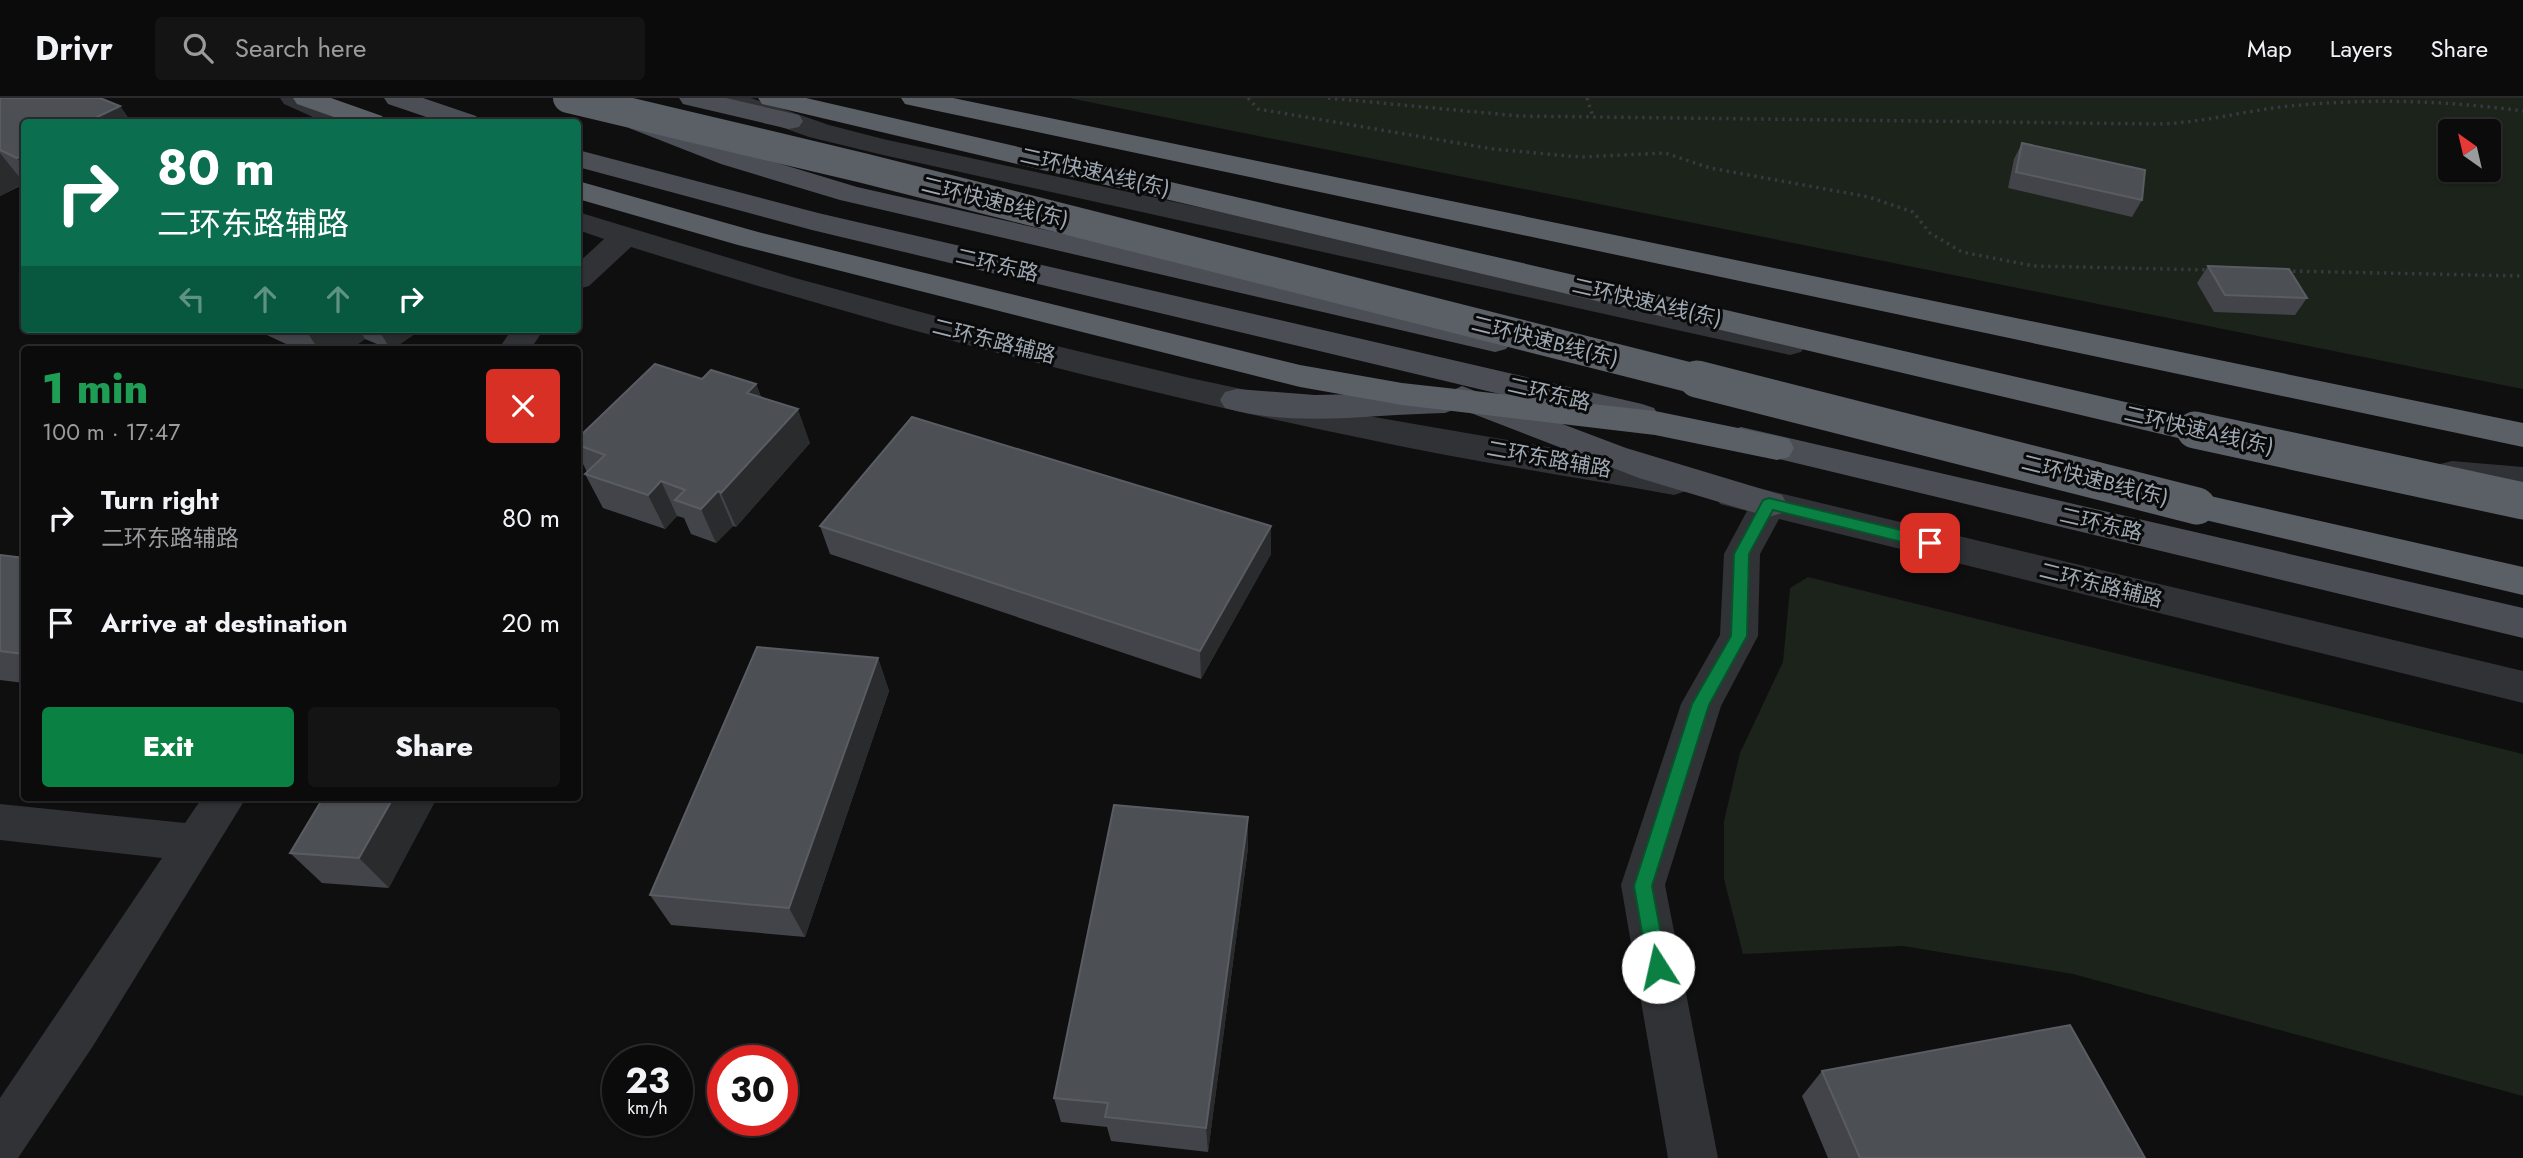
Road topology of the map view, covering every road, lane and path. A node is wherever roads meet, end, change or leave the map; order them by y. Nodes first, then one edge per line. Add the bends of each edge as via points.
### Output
1 (293, 98) edge
2 (306, 98) edge
3 (397, 98) edge
4 (568, 98) edge
5 (586, 98) edge
6 (692, 98) edge
7 (725, 98) edge
8 (914, 98) edge
9 (1248, 98) edge
10 (1328, 98) edge
11 (1588, 100) edge
12 (780, 110) edge
13 (2523, 111) edge
14 (1593, 117) junction
15 (338, 119) edge
16 (364, 119) edge
17 (457, 119) edge
18 (581, 159) edge
19 (581, 191) edge
20 (581, 222) edge
21 (624, 237) junction
22 (2214, 270) edge
23 (2283, 271) edge
24 (581, 276) edge
25 (2523, 276) edge
26 (1287, 332) junction
27 (1237, 400) junction
28 (1472, 402) junction
29 (2523, 435) edge
30 (1777, 448) junction
31 (2292, 456) junction
32 (2523, 480) edge
33 (1769, 504) junction
34 (2523, 504) edge
35 (2523, 579) edge
36 (2523, 623) edge
37 (2523, 687) edge
38 (223, 801) edge
39 (0, 822) edge
40 (196, 843) junction
41 (0, 1140) edge
42 (1693, 1158) edge

1 - 15 street
2 - 16 highway
3 - 17 main road
4 - 35 highway, 二环快速B线(东), bridge via 2197,506
5 - 35 main road, 二环东路, bridge via 731,158 850,194
6 - 12 main road
7 - 12 street
8 - 29 highway
9 - 22 path via 1258,109 1493,149 1580,157 1665,153 1710,169 1869,197 1913,212 1930,233 1962,251 2034,266
10 - 14 path via 1518,116
11 - 14 path
12 - 31 street via 883,147
12 - 34 highway, 二环快速A线(东), bridge
13 - 14 path via 2465,101 2370,99 2279,107 2180,124
18 - 26 main road, 二环东路 via 812,221
19 - 28 highway via 749,239 1300,376
20 - 21 street, 二环东路辅路
21 - 24 street
21 - 27 street, 二环东路辅路 via 881,312
23 - 25 path
26 - 28 main road via 1374,360
26 - 30 main road, 二环东路
27 - 28 main road via 1332,407
27 - 33 street, 二环东路辅路
28 - 30 highway via 1632,420
28 - 33 main road via 1597,452
30 - 36 main road, 二环东路
31 - 32 street
31 - 34 street
33 - 37 street, 二环东路辅路
33 - 42 street via 1742,554 1739,636 1701,704 1643,886
38 - 40 street
39 - 40 street
40 - 41 street

